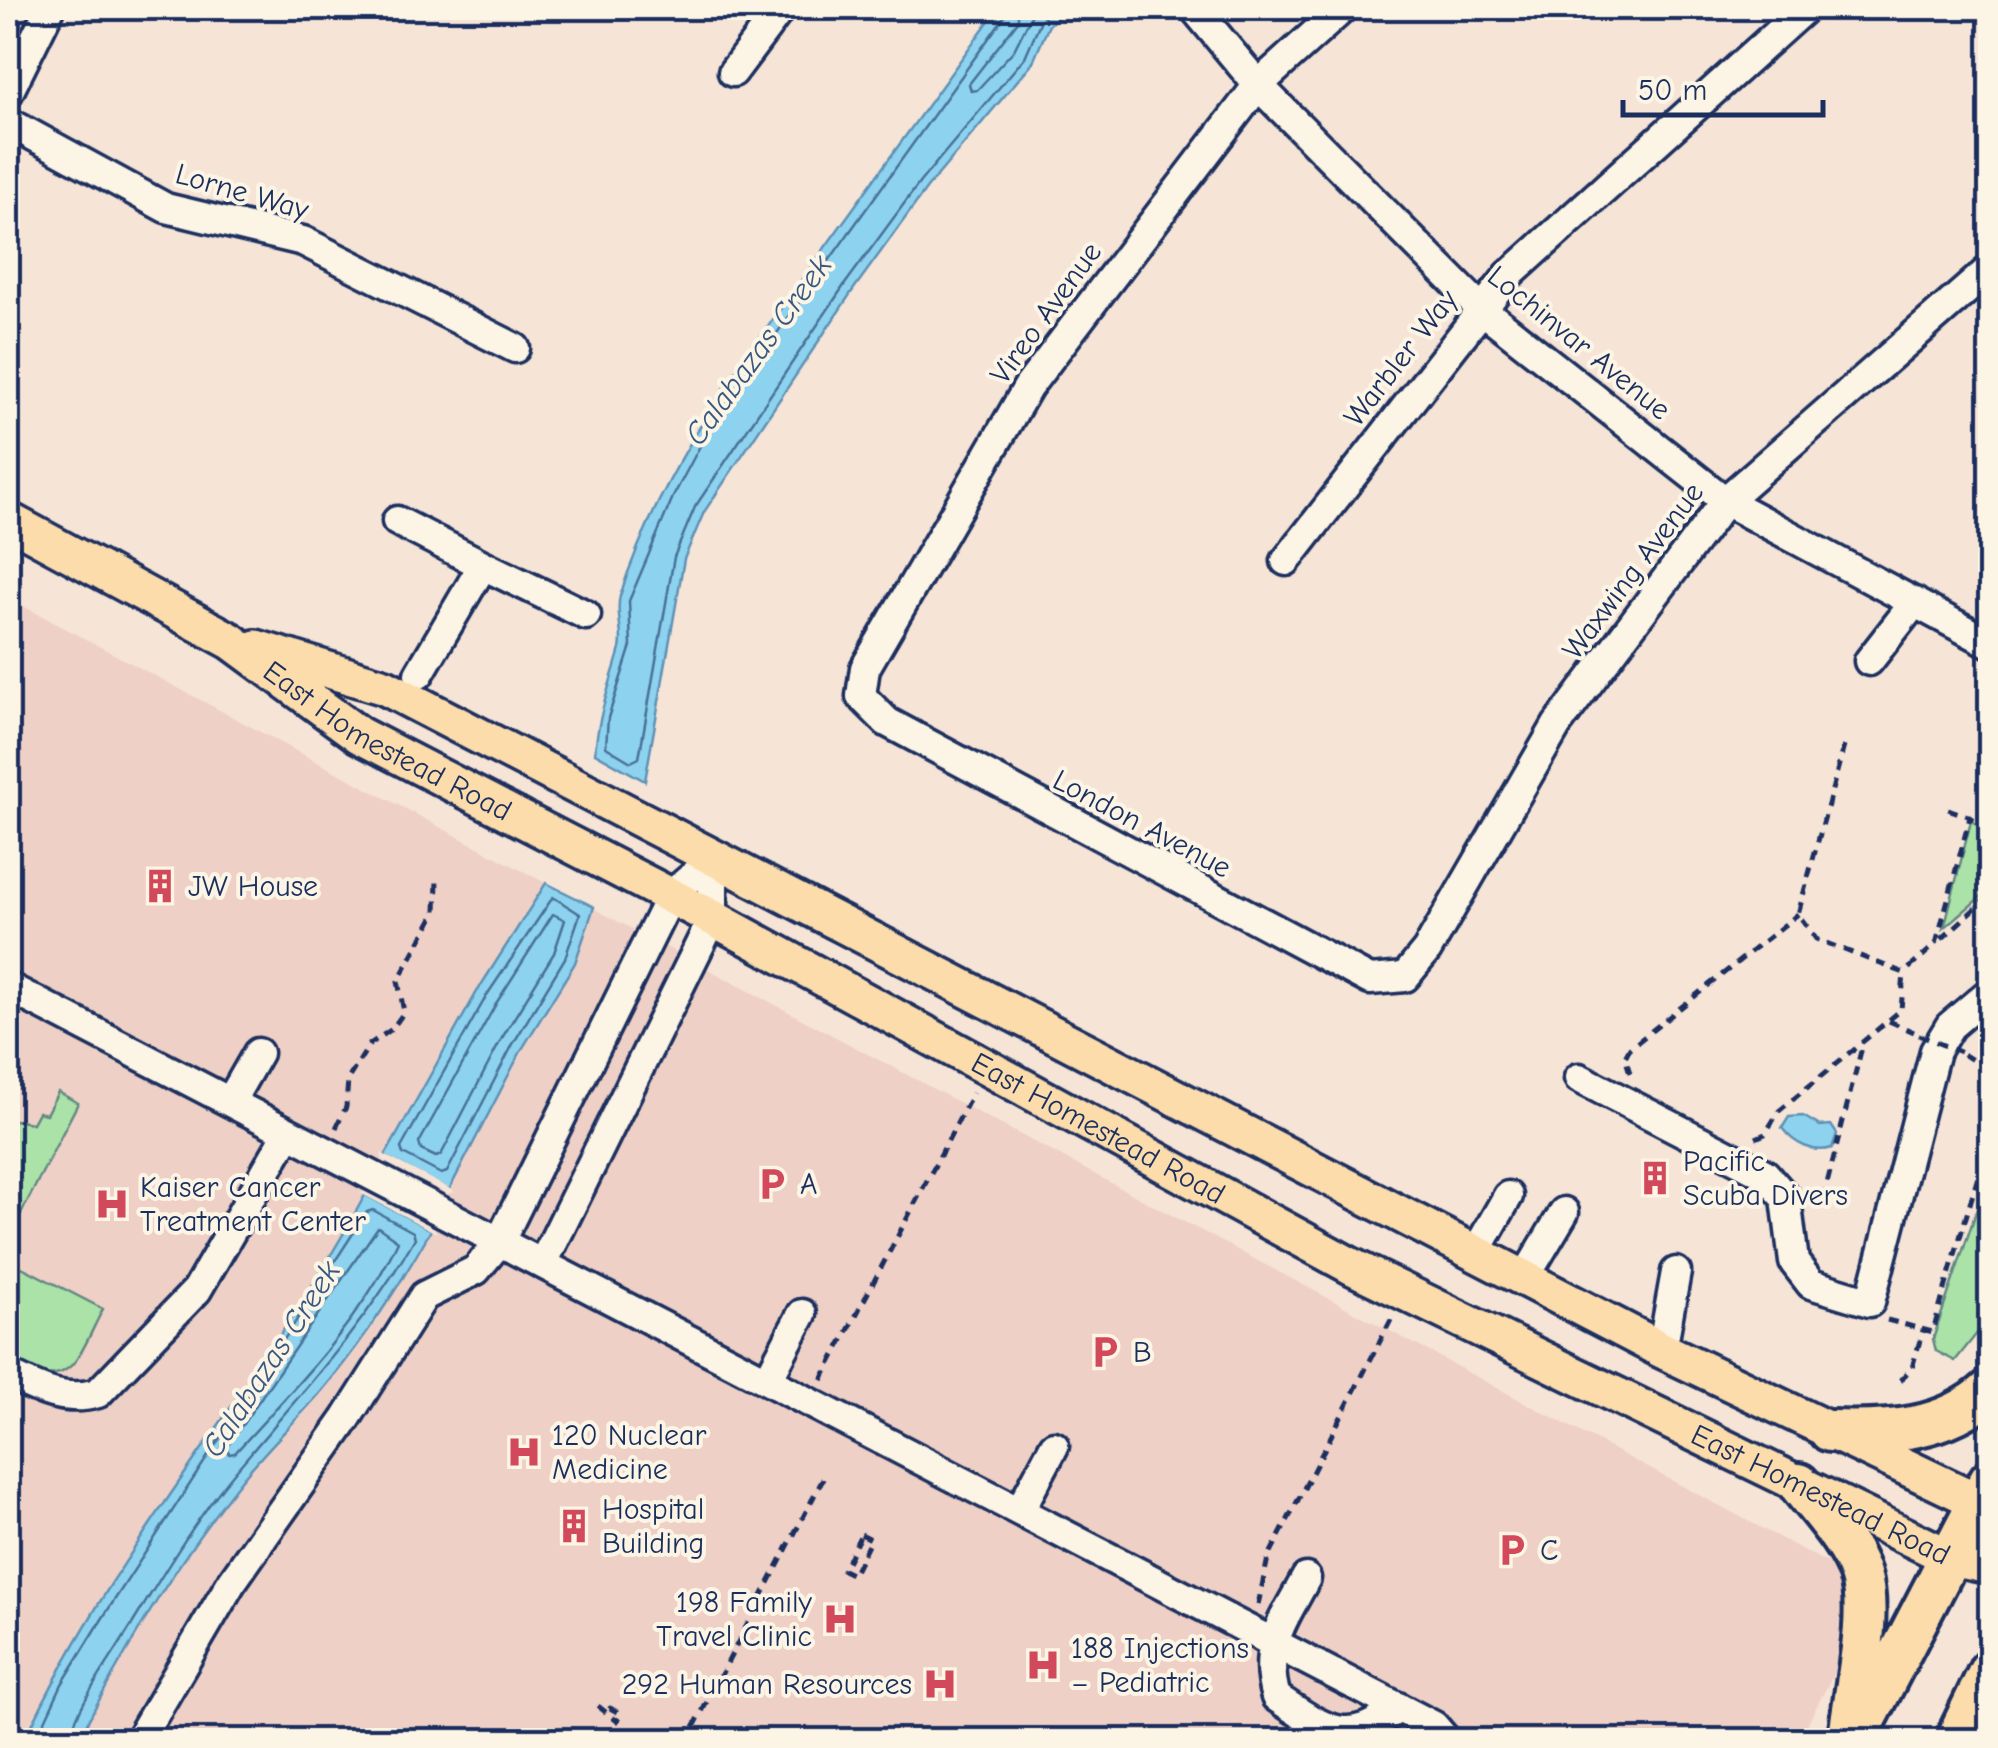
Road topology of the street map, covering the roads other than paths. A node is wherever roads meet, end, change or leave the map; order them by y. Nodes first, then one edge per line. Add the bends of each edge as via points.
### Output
1 (50, 8) edge
2 (781, 8) edge
3 (1194, 8) edge
4 (1343, 8) edge
5 (1805, 8) edge
6 (734, 72) dead end
7 (1258, 85) junction
8 (8, 93) edge
9 (8, 122) edge
10 (1990, 268) edge
11 (1480, 308) junction
12 (515, 348) dead end
13 (1725, 501) junction
14 (8, 520) edge
15 (397, 521) dead end
16 (1286, 561) dead end
17 (483, 565) junction
18 (1916, 602) junction
19 (586, 615) dead end
20 (231, 641) junction
21 (1990, 643) edge
22 (1869, 661) dead end
23 (419, 674) dead end
24 (861, 696) joint
25 (713, 859) junction
26 (671, 896) junction
27 (713, 918) junction
28 (1405, 977) joint
29 (8, 987) edge
30 (1990, 992) edge
31 (258, 1053) dead end
32 (1579, 1078) dead end
33 (230, 1102) junction
34 (288, 1133) junction
35 (1508, 1196) dead end
36 (1564, 1212) dead end
37 (500, 1241) junction
38 (1475, 1254) junction
39 (543, 1263) junction
40 (1676, 1272) dead end
41 (1524, 1279) junction
42 (802, 1314) dead end
43 (1662, 1350) junction
44 (8, 1374) edge
45 (768, 1379) junction
46 (1990, 1390) edge
47 (1830, 1431) junction
48 (1054, 1446) dead end
49 (1799, 1484) junction
50 (1987, 1500) edge
51 (1020, 1510) junction
52 (1950, 1558) junction
53 (1990, 1566) edge
54 (1306, 1578) dead end
55 (1262, 1637) junction
56 (1990, 1670) edge
57 (1398, 1708) junction
58 (139, 1740) edge
59 (1446, 1740) edge
60 (1852, 1740) edge
61 (1956, 1740) edge

1 - 8 street
2 - 6 street
3 - 7 street, Lochinvar Avenue
4 - 7 street, Vireo Avenue
5 - 11 street, Warbler Way
7 - 11 street, Lochinvar Avenue
7 - 24 street, Vireo Avenue via 1028,387 865,668
9 - 12 street, Lorne Way via 166,208 303,241
10 - 13 street, Waxwing Avenue
11 - 13 street, Lochinvar Avenue
11 - 16 street, Warbler Way
13 - 18 street, Lochinvar Avenue
13 - 28 street, Waxwing Avenue via 1557,725
14 - 20 main road, East Homestead Road
15 - 17 street
17 - 19 street
17 - 23 street
18 - 21 street, Lochinvar Avenue
18 - 22 street
20 - 25 main road, East Homestead Road via 385,686
20 - 26 main road, East Homestead Road via 358,735
24 - 28 street, London Avenue via 887,722 1370,980
25 - 26 street
25 - 27 street
25 - 38 main road, East Homestead Road
26 - 27 main road, East Homestead Road
26 - 37 street
27 - 39 street
27 - 49 main road, East Homestead Road via 1404,1294
29 - 33 street
30 - 32 street via 1950,1026 1935,1051 1870,1302 1811,1284 1794,1262 1786,1198 1765,1174
31 - 33 street
33 - 34 street
34 - 37 street
34 - 44 street via 197,1290 98,1392 77,1399
35 - 38 street
36 - 41 street
37 - 39 street
37 - 58 street via 476,1270 424,1296 231,1584
38 - 41 main road, East Homestead Road
39 - 45 street
40 - 43 street
41 - 43 main road, East Homestead Road
42 - 45 street
43 - 47 main road, East Homestead Road
45 - 51 street
46 - 47 highway via 1943,1421 1884,1432
47 - 50 main road, East Homestead Road
48 - 51 street
49 - 52 main road, East Homestead Road
49 - 60 highway via 1851,1554 1862,1586
50 - 52 highway
51 - 55 street
52 - 53 main road, East Homestead Road
52 - 60 highway
54 - 55 street
55 - 57 street
55 - 57 street via 1276,1697 1339,1733 1368,1734
56 - 61 highway
57 - 59 street

